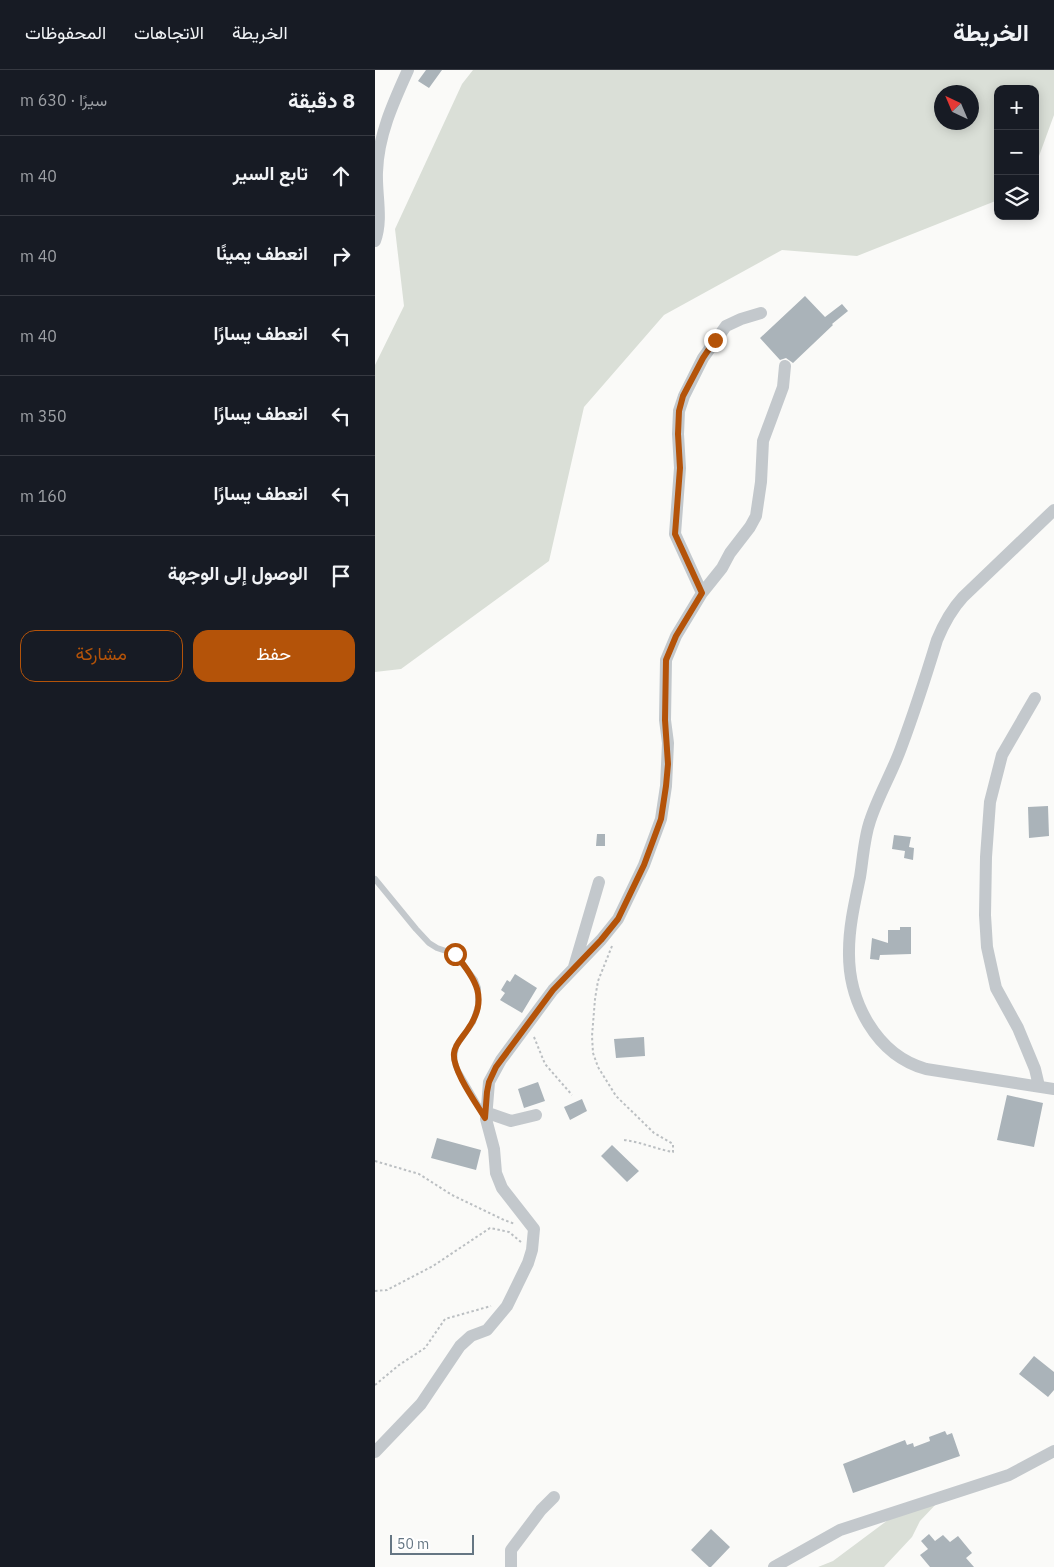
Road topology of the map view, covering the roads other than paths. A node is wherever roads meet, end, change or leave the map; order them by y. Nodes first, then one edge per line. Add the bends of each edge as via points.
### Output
1 (408, 70) edge
2 (375, 241) edge
3 (761, 313) dead end
4 (785, 366) dead end
5 (1054, 510) edge
6 (702, 593) junction
7 (1035, 698) dead end
8 (375, 879) edge
9 (599, 882) dead end
10 (573, 969) junction
11 (1039, 1086) junction
12 (1054, 1089) edge
13 (485, 1115) junction
14 (536, 1115) dead end
15 (1054, 1451) edge
16 (375, 1452) edge
17 (553, 1497) dead end
18 (511, 1567) edge
19 (774, 1567) edge

1 - 2 street via 382,139 377,171 379,220
3 - 6 street via 726,326 703,358 683,396 679,411 680,468 675,534
4 - 6 street via 783,388 763,441 755,516
5 - 11 street via 963,597 945,621 897,761 869,823 849,953 852,983 860,1008 878,1037 901,1059 926,1069
6 - 10 street via 676,636 666,660 668,764 659,826 618,919
7 - 11 street via 1002,755 989,802 985,915 987,947 996,988 1018,1028
8 - 13 lane via 429,943 455,954 475,980 478,1006 473,1022 456,1046 454,1059
9 - 10 street
10 - 13 street via 553,990 491,1075
11 - 12 street
13 - 14 street via 511,1121
13 - 16 street via 502,1188 534,1229 532,1250 509,1301 494,1323 460,1346 421,1404
15 - 19 street via 1009,1475 839,1530
17 - 18 street via 511,1550

